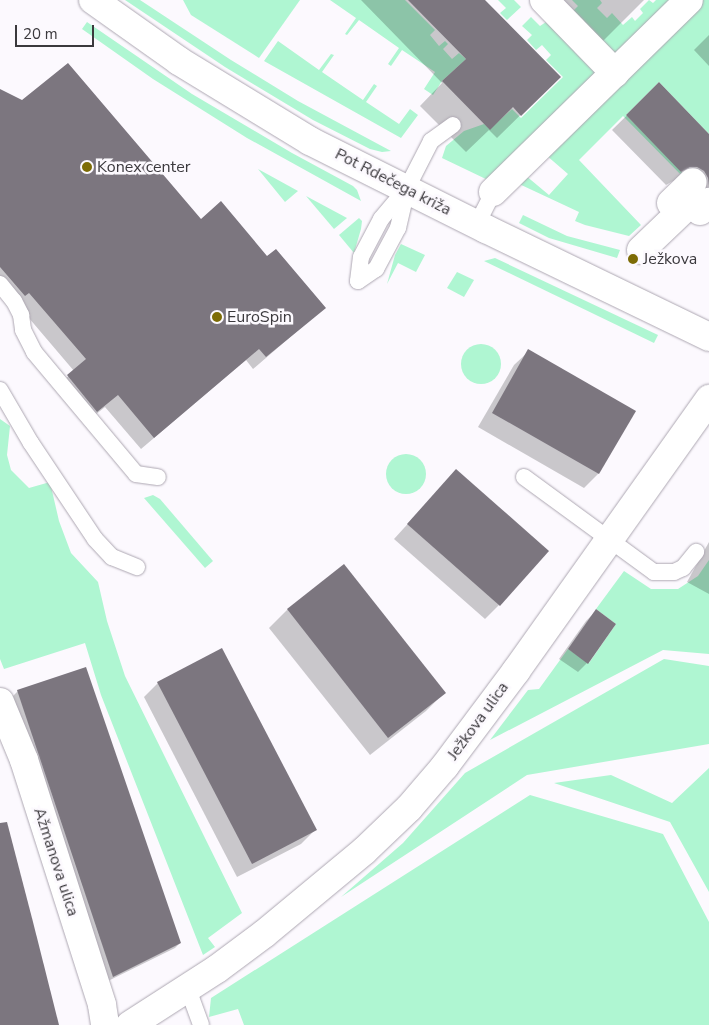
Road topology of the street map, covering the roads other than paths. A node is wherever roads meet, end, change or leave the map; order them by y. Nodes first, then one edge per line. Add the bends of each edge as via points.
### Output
1 (93, 0) edge
2 (544, 0) edge
3 (689, 0) edge
4 (615, 72) junction
5 (452, 125) dead end
6 (407, 188) junction
7 (493, 192) joint
8 (693, 196) edge
9 (477, 224) junction
10 (641, 250) dead end
11 (0, 284) edge
12 (709, 336) edge
13 (0, 390) edge
14 (709, 399) edge
15 (158, 477) dead end
16 (524, 477) dead end
17 (609, 539) junction
18 (696, 552) dead end
19 (137, 568) dead end
20 (0, 702) edge
21 (188, 989) junction
22 (105, 1025) edge
23 (130, 1025) edge
24 (201, 1025) edge

1 - 6 street, Pot Rdečega križa via 242,101 310,141
2 - 4 street
3 - 4 street
4 - 7 street
5 - 6 lane via 431,142
6 - 6 lane via 381,219 361,257 358,281 376,269 398,228
6 - 9 street, Pot Rdečega križa
7 - 9 lane
8 - 10 street
9 - 12 street, Pot Rdečega križa
11 - 15 lane via 14,300 34,352 136,474
13 - 19 lane via 95,539 112,557
14 - 17 street, Ježkova ulica
16 - 17 lane
17 - 18 lane via 645,568 665,574 683,568
17 - 21 street, Ježkova ulica via 445,766 409,808 364,851 264,934
20 - 22 street, Ažmanova ulica via 24,760 102,1005
21 - 23 street, Ježkova ulica
21 - 24 lane

